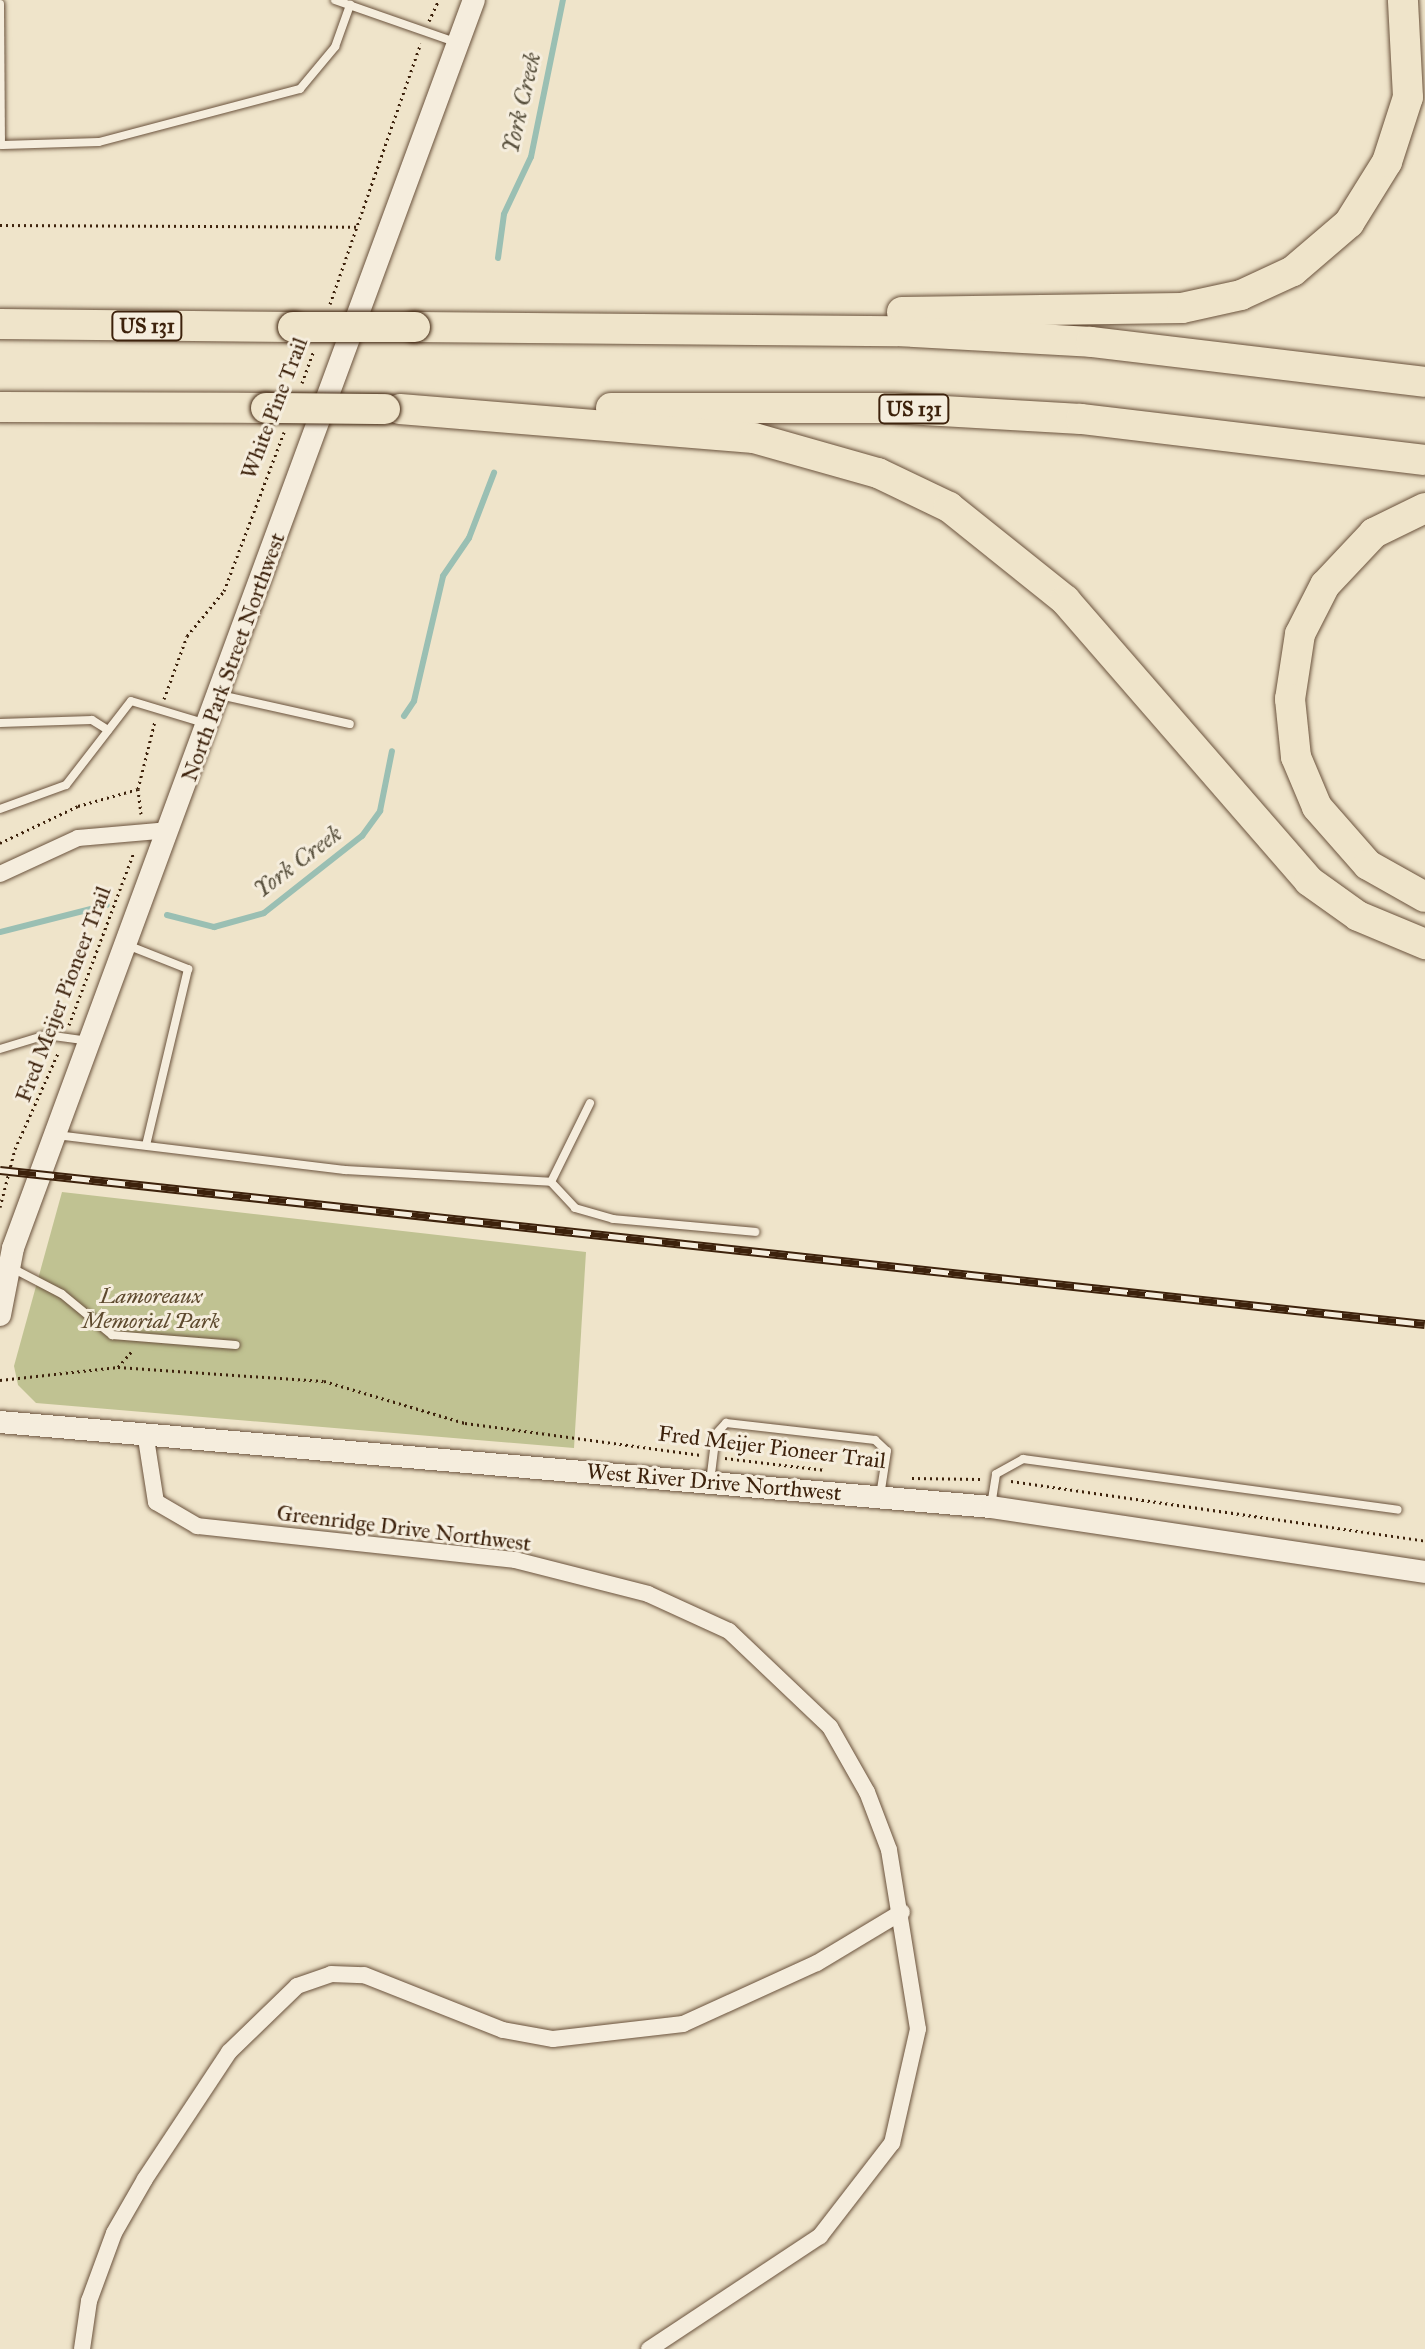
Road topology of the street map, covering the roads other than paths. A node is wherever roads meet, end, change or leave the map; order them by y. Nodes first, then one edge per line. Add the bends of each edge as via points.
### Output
1 (335, 0) edge
2 (474, 0) edge
3 (1403, 0) edge
4 (0, 4) edge
5 (350, 5) junction
6 (459, 43) junction
7 (2, 145) edge
8 (0, 324) edge
9 (740, 326) junction
10 (1425, 382) edge
11 (0, 407) edge
12 (392, 409) junction
13 (1425, 460) edge
14 (1425, 508) edge
15 (219, 694) junction
16 (0, 723) edge
17 (350, 724) dead end
18 (208, 725) junction
19 (108, 730) junction
20 (0, 809) edge
21 (170, 830) junction
22 (0, 874) edge
23 (1425, 897) edge
24 (1425, 944) edge
25 (126, 945) junction
26 (90, 1041) junction
27 (0, 1049) edge
28 (590, 1103) dead end
29 (55, 1135) junction
30 (146, 1145) junction
31 (551, 1182) junction
32 (755, 1232) dead end
33 (4, 1266) edge
34 (0, 1315) edge
35 (236, 1345) dead end
36 (0, 1422) edge
37 (145, 1432) junction
38 (710, 1482) junction
39 (881, 1487) junction
40 (991, 1507) junction
41 (1398, 1510) dead end
42 (1425, 1572) edge
43 (902, 1912) junction
44 (82, 2349) edge
45 (649, 2349) edge

1 - 5 lane
2 - 6 main road, North Park Street Northwest
3 - 9 highway via 1408,97 1379,181 1337,236 1278,279 1223,301 1155,310 902,312
4 - 7 lane
5 - 6 lane
5 - 7 lane via 335,47 300,89 99,142
6 - 15 main road, North Park Street Northwest
8 - 9 highway, US 131, bridge via 304,336 415,327
9 - 10 highway, US 131 via 1091,342
11 - 12 highway, US 131, bridge via 278,413
12 - 13 highway, US 131 via 905,409 1112,422
12 - 24 highway via 754,438 878,473 949,507 1065,600 1309,881 1358,916
14 - 23 highway via 1374,533 1325,585 1300,634 1290,699 1296,757 1317,807 1368,865
15 - 17 lane
15 - 18 main road, North Park Street Northwest
16 - 19 lane via 92,720
18 - 19 lane via 131,701
18 - 21 main road, North Park Street Northwest
19 - 20 lane via 86,767 39,800
21 - 22 street via 78,838
21 - 25 main road, North Park Street Northwest
25 - 26 main road, North Park Street Northwest
25 - 30 lane via 188,969
26 - 27 lane via 46,1035
26 - 29 main road, North Park Street Northwest
28 - 31 lane
29 - 30 lane
29 - 33 main road, North Park Street Northwest
30 - 31 lane via 345,1170
31 - 32 lane via 575,1208 613,1219
33 - 34 main road, North Park Street Northwest
33 - 35 lane via 62,1294 94,1325 133,1338
36 - 37 main road, West River Drive Northwest
37 - 38 main road, West River Drive Northwest
37 - 43 street, Greenridge Drive Northwest via 156,1502 197,1526 515,1560 648,1594 729,1631 830,1727 867,1792
38 - 39 main road, West River Drive Northwest
38 - 39 lane via 726,1423 875,1440 887,1451
39 - 40 main road, West River Drive Northwest
40 - 41 lane via 994,1479 1006,1463 1023,1459
40 - 42 main road, West River Drive Northwest
43 - 44 street via 817,1963 683,2024 553,2039 503,2030 364,1975 331,1974 297,1986 229,2052 145,2179 114,2233 89,2301
43 - 45 street, Greenridge Drive Northwest via 918,2029 892,2143 820,2236

